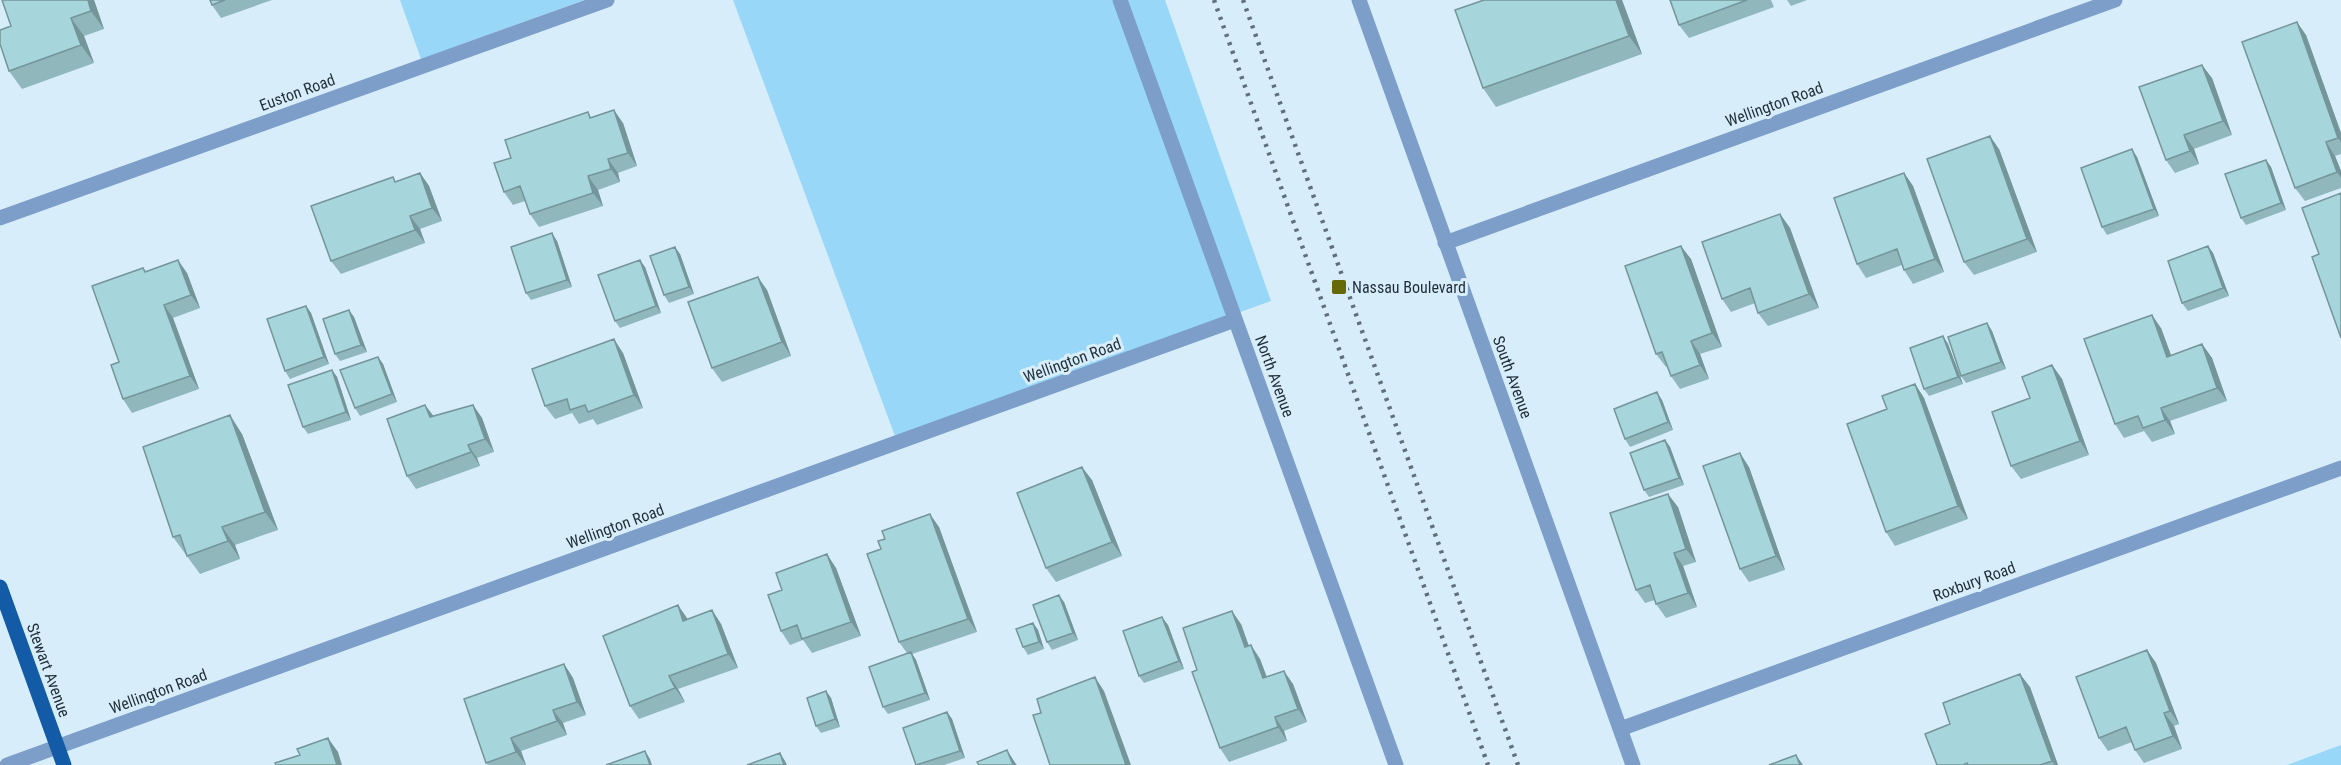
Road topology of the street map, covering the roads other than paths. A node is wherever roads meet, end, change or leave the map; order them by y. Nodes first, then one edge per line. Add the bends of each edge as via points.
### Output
1 (607, 0) edge
2 (1120, 0) edge
3 (1359, 0) edge
4 (2115, 0) edge
5 (0, 218) edge
6 (1445, 243) junction
7 (1235, 320) junction
8 (2341, 468) edge
9 (0, 587) edge
10 (1620, 729) junction
11 (58, 746) junction
12 (6, 765) edge
13 (64, 765) edge
14 (1396, 765) edge
15 (1633, 765) edge

1 - 5 street, Euston Road
2 - 7 street, North Avenue
3 - 6 street, South Avenue
4 - 6 street, Wellington Road
6 - 10 street, South Avenue
7 - 11 street, Wellington Road
7 - 14 street, North Avenue
8 - 10 street, Roxbury Road
9 - 11 main road, Stewart Avenue
10 - 15 street, South Avenue
11 - 12 street, Wellington Road
11 - 13 main road, Stewart Avenue

